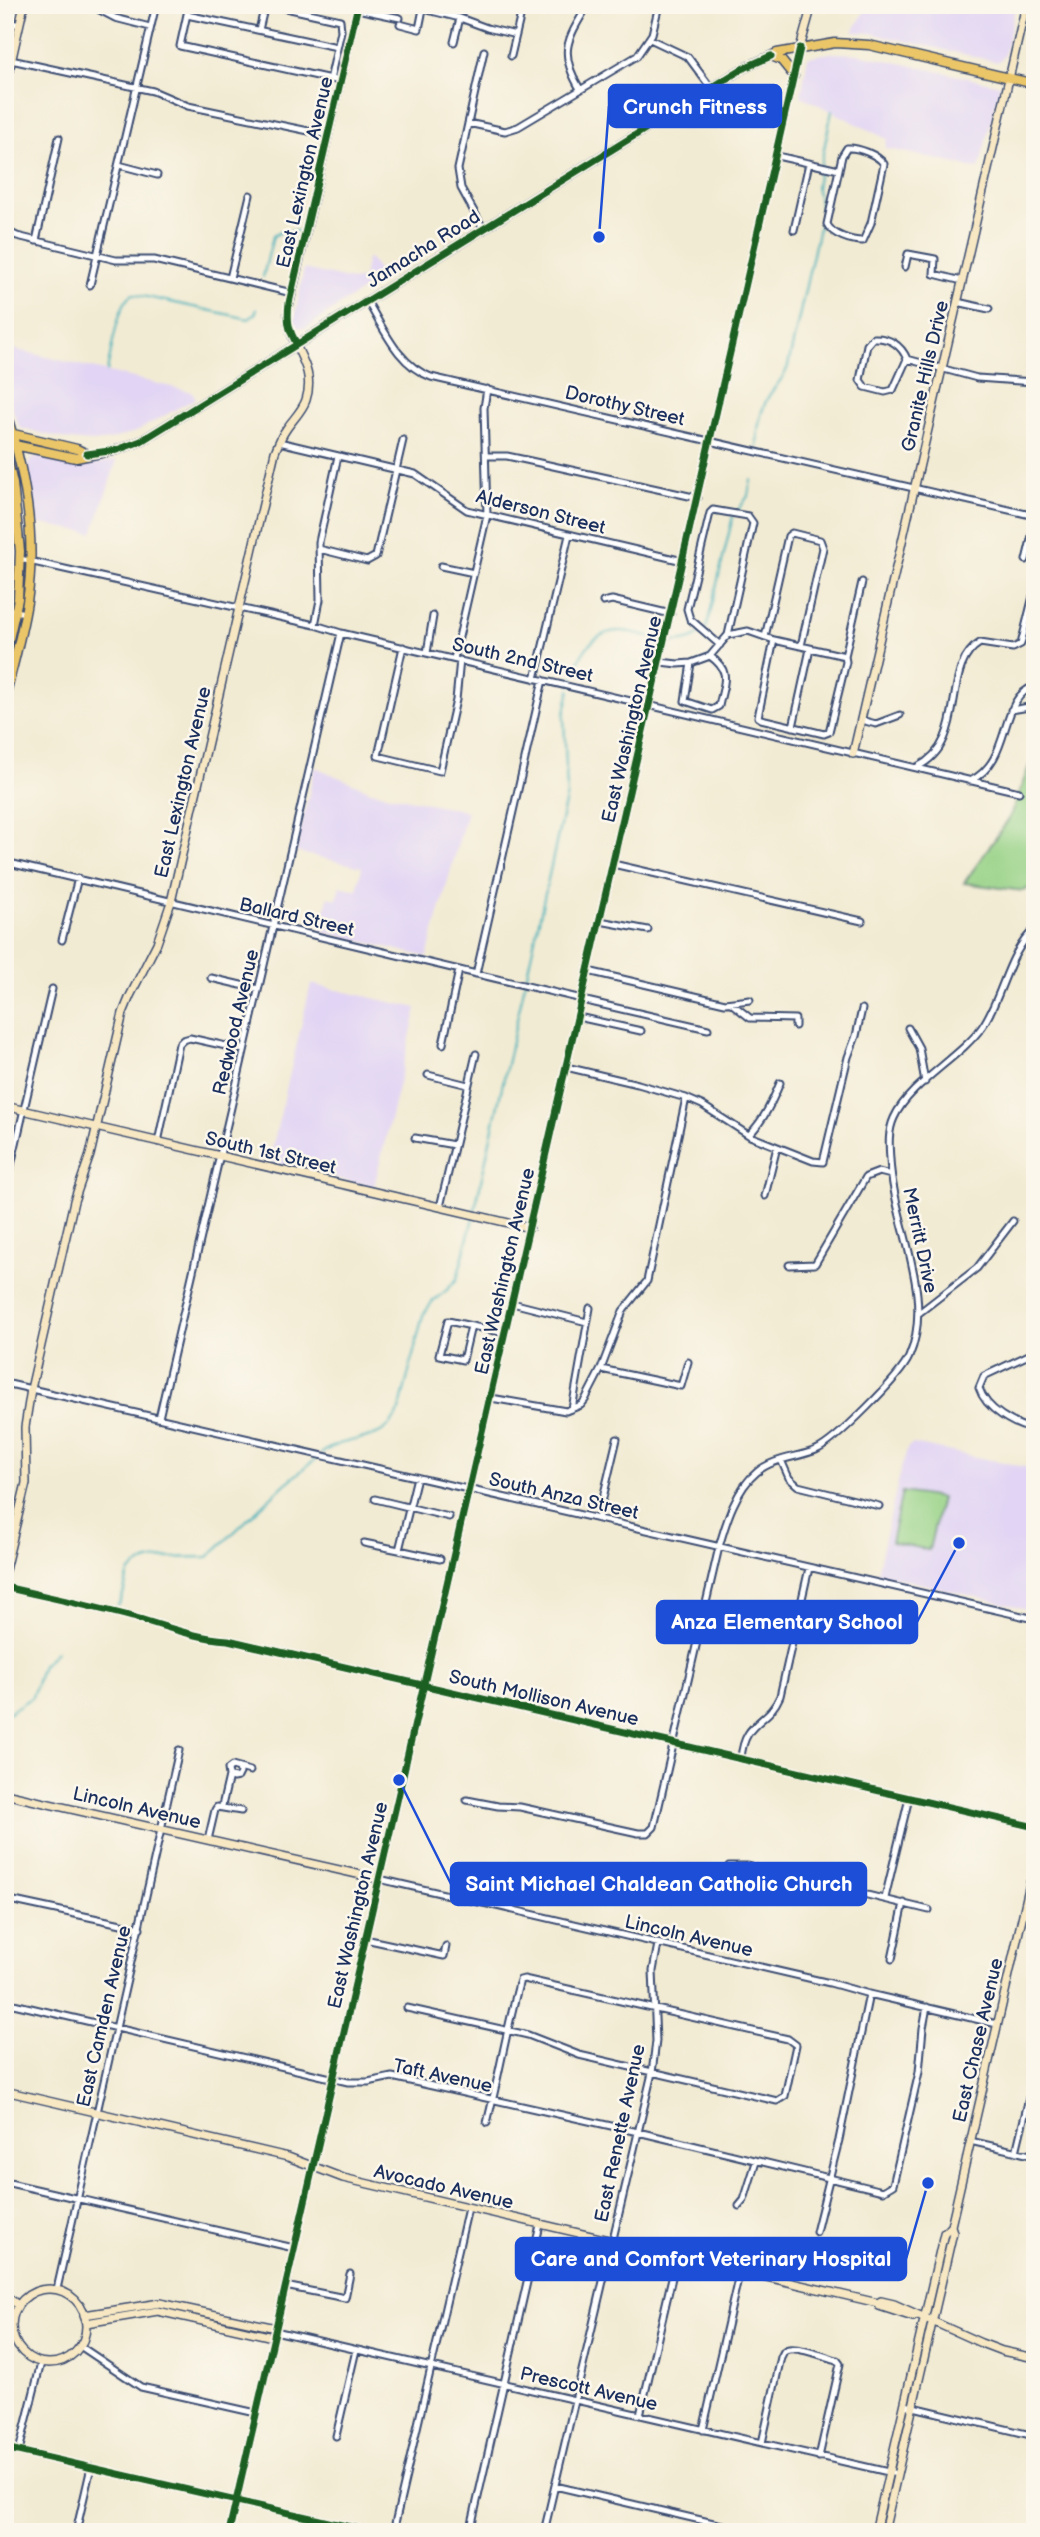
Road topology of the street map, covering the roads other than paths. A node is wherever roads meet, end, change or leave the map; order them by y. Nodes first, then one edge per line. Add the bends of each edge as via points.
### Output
1 (24, 5) edge
2 (156, 5) edge
3 (189, 5) edge
4 (265, 5) edge
5 (272, 5) edge
6 (523, 5) edge
7 (588, 5) edge
8 (659, 5) edge
9 (812, 5) edge
10 (1026, 5) edge
11 (92, 6) edge
12 (357, 7) edge
13 (423, 7) edge
14 (187, 15) junction
15 (460, 18) junction
16 (5, 22) edge
17 (19, 25) junction
18 (150, 27) junction
19 (259, 30) junction
20 (516, 35) junction
21 (650, 39) junction
22 (454, 42) dead end
23 (337, 47) junction
24 (800, 48) junction
25 (484, 51) dead end
26 (511, 56) dead end
27 (771, 56) junction
28 (11, 60) junction
29 (794, 76) junction
30 (1009, 78) junction
31 (330, 80) junction
32 (340, 81) junction
33 (1035, 84) edge
34 (136, 88) junction
35 (711, 88) junction
36 (5, 89) edge
37 (580, 89) junction
38 (468, 123) junction
39 (328, 135) junction
40 (59, 138) dead end
41 (777, 156) junction
42 (808, 163) junction
43 (119, 165) junction
44 (839, 170) junction
45 (157, 175) dead end
46 (250, 195) dead end
47 (484, 229) junction
48 (5, 230) edge
49 (794, 230) dead end
50 (36, 241) junction
51 (97, 256) junction
52 (905, 267) dead end
53 (230, 278) junction
54 (962, 281) junction
55 (90, 285) dead end
56 (292, 293) junction
57 (367, 301) junction
58 (957, 302) junction
59 (989, 309) dead end
60 (297, 344) junction
61 (907, 359) junction
62 (942, 368) junction
63 (1035, 382) edge
64 (487, 389) junction
65 (5, 410) edge
66 (9, 433) edge
67 (403, 440) dead end
68 (711, 441) junction
69 (279, 442) junction
70 (5, 443) edge
71 (17, 445) junction
72 (5, 449) edge
73 (37, 450) junction
74 (86, 454) junction
75 (338, 456) junction
76 (486, 456) junction
77 (5, 464) edge
78 (21, 465) junction
79 (397, 469) junction
80 (12, 477) junction
81 (915, 488) junction
82 (698, 498) junction
83 (487, 515) junction
84 (1035, 516) edge
85 (1035, 523) edge
86 (569, 535) junction
87 (319, 549) junction
88 (20, 559) junction
89 (1026, 560) dead end
90 (683, 561) junction
91 (30, 562) junction
92 (441, 566) dead end
93 (474, 573) junction
94 (862, 582) dead end
95 (1035, 588) edge
96 (604, 602) dead end
97 (239, 607) junction
98 (5, 608) edge
99 (15, 611) junction
100 (25, 613) junction
101 (671, 614) junction
102 (433, 616) dead end
103 (315, 625) junction
104 (341, 633) junction
105 (728, 635) junction
106 (765, 637) junction
107 (774, 640) junction
108 (720, 645) junction
109 (801, 646) junction
110 (403, 647) junction
111 (810, 649) junction
112 (427, 653) junction
113 (710, 656) junction
114 (845, 656) junction
115 (5, 657) edge
116 (457, 660) junction
117 (660, 662) junction
118 (691, 663) junction
119 (8, 669) edge
120 (535, 679) junction
121 (543, 680) junction
122 (1035, 687) edge
123 (5, 697) edge
124 (650, 704) junction
125 (1035, 706) edge
126 (1012, 710) junction
127 (900, 715) dead end
128 (861, 720) junction
129 (793, 727) junction
130 (853, 754) junction
131 (914, 768) junction
132 (970, 781) junction
133 (1019, 792) dead end
134 (5, 862) edge
135 (613, 864) junction
136 (78, 878) junction
137 (171, 902) junction
138 (600, 920) junction
139 (862, 921) dead end
140 (273, 926) junction
141 (1035, 929) edge
142 (648, 930) dead end
143 (62, 940) dead end
144 (459, 970) junction
145 (589, 971) junction
146 (476, 974) junction
147 (211, 978) dead end
148 (52, 989) dead end
149 (258, 989) junction
150 (582, 1000) junction
151 (750, 1000) dead end
152 (728, 1003) junction
153 (862, 1009) dead end
154 (578, 1017) junction
155 (795, 1026) dead end
156 (908, 1028) dead end
157 (708, 1029) dead end
158 (641, 1031) dead end
159 (443, 1044) dead end
160 (244, 1050) junction
161 (475, 1054) dead end
162 (566, 1067) junction
163 (428, 1075) dead end
164 (925, 1082) junction
165 (780, 1083) dead end
166 (468, 1085) junction
167 (686, 1098) junction
168 (5, 1106) edge
169 (24, 1110) junction
170 (96, 1128) junction
171 (749, 1135) junction
172 (415, 1138) dead end
173 (158, 1142) junction
174 (454, 1145) junction
175 (777, 1147) junction
176 (219, 1156) junction
177 (891, 1175) junction
178 (5, 1191) edge
179 (765, 1196) dead end
180 (440, 1207) junction
181 (1013, 1222) dead end
182 (530, 1228) junction
183 (789, 1265) dead end
184 (512, 1303) junction
185 (590, 1308) dead end
186 (919, 1312) junction
187 (587, 1322) junction
188 (471, 1326) junction
189 (505, 1333) junction
190 (1035, 1352) edge
191 (688, 1362) dead end
192 (601, 1368) junction
193 (5, 1383) edge
194 (31, 1388) junction
195 (491, 1398) junction
196 (572, 1409) junction
197 (159, 1418) junction
198 (1035, 1430) edge
199 (618, 1439) dead end
200 (781, 1460) junction
201 (417, 1477) junction
202 (470, 1489) junction
203 (375, 1499) dead end
204 (879, 1506) dead end
205 (410, 1508) junction
206 (449, 1517) dead end
207 (598, 1519) junction
208 (364, 1543) dead end
209 (719, 1547) junction
210 (399, 1550) junction
211 (440, 1559) dead end
212 (809, 1568) junction
213 (5, 1570) edge
214 (5, 1587) edge
215 (1035, 1619) edge
216 (424, 1686) junction
217 (674, 1744) junction
218 (180, 1750) dead end
219 (741, 1759) junction
220 (250, 1771) dead end
221 (5, 1794) edge
222 (909, 1798) junction
223 (467, 1800) dead end
224 (222, 1806) junction
225 (241, 1811) dead end
226 (1035, 1827) edge
227 (162, 1829) junction
228 (208, 1840) junction
229 (1035, 1862) edge
230 (729, 1866) dead end
231 (379, 1879) junction
232 (886, 1898) junction
233 (5, 1899) edge
234 (904, 1903) junction
235 (929, 1910) dead end
236 (140, 1928) junction
237 (365, 1939) junction
238 (658, 1944) junction
239 (446, 1946) dead end
240 (892, 1959) dead end
241 (869, 1994) junction
242 (5, 2002) edge
243 (927, 2007) junction
244 (407, 2008) dead end
245 (654, 2009) junction
246 (997, 2024) junction
247 (117, 2028) junction
248 (509, 2031) junction
249 (652, 2073) junction
250 (1035, 2073) edge
251 (333, 2079) junction
252 (1034, 2083) edge
253 (5, 2091) edge
254 (493, 2101) junction
255 (97, 2113) junction
256 (487, 2123) dead end
257 (638, 2132) junction
258 (970, 2141) junction
259 (1016, 2152) junction
260 (1035, 2156) edge
261 (756, 2162) junction
262 (313, 2166) junction
263 (831, 2179) junction
264 (5, 2182) edge
265 (78, 2198) junction
266 (739, 2206) dead end
267 (468, 2208) junction
268 (540, 2225) junction
269 (951, 2225) junction
270 (816, 2232) dead end
271 (611, 2240) junction
272 (294, 2248) junction
273 (677, 2256) junction
274 (740, 2270) junction
275 (350, 2274) dead end
276 (285, 2286) junction
277 (57, 2289) junction
278 (5, 2295) edge
279 (18, 2305) junction
280 (85, 2319) junction
281 (925, 2319) junction
282 (934, 2322) junction
283 (275, 2332) junction
284 (9, 2334) edge
285 (80, 2346) junction
286 (356, 2350) junction
287 (1033, 2358) edge
288 (41, 2362) junction
289 (431, 2368) junction
290 (504, 2385) junction
291 (574, 2400) junction
292 (909, 2406) junction
293 (256, 2413) junction
294 (640, 2415) junction
295 (703, 2430) junction
296 (335, 2436) dead end
297 (1035, 2436) edge
298 (762, 2443) junction
299 (5, 2448) edge
300 (19, 2451) junction
301 (819, 2456) junction
302 (91, 2467) junction
303 (893, 2473) junction
304 (555, 2486) junction
305 (236, 2501) junction
306 (76, 2532) edge
307 (229, 2532) edge
308 (372, 2532) edge
309 (393, 2532) edge
310 (470, 2532) edge
311 (544, 2532) edge
312 (752, 2532) edge
313 (875, 2532) edge
314 (884, 2532) edge

1 - 17 main road
2 - 18 street
3 - 14 street
4 - 19 street
5 - 23 street via 340,20
6 - 20 street
7 - 37 street via 567,47 568,67
8 - 21 street
9 - 24 main road, East Washington Avenue
10 - 30 main road, Granite Hills Drive
11 - 18 street
12 - 13 street via 419,29
12 - 32 main road, East Lexington Avenue
13 - 15 street
14 - 19 street
14 - 31 street via 180,46
15 - 20 street
15 - 22 street
16 - 17 street
17 - 28 main road
18 - 34 street
19 - 23 street
20 - 26 street
21 - 35 street via 688,57
21 - 37 street via 637,56
23 - 31 street
24 - 27 main road, Jamacha Road
24 - 29 main road, East Washington Avenue
24 - 30 main road, Jamacha Road via 869,45
25 - 38 street
27 - 29 main road via 781,60
27 - 35 main road, Jamacha Road
28 - 34 street
28 - 36 main road
29 - 41 main road, East Washington Avenue
30 - 33 main road, Jamacha Road
30 - 54 main road, Granite Hills Drive
31 - 32 street
32 - 39 main road, East Lexington Avenue
34 - 39 street via 188,106
34 - 43 street
35 - 47 main road, Jamacha Road
37 - 38 street via 505,131
38 - 47 street via 458,176
39 - 56 main road, East Lexington Avenue
40 - 50 street
41 - 42 street
41 - 68 main road, East Washington Avenue
42 - 44 street
42 - 49 street
43 - 45 street
43 - 51 street
44 - 44 street via 828,228 863,240 884,164 852,147 844,151
46 - 53 street
47 - 57 main road, Jamacha Road
48 - 50 street
50 - 51 street
51 - 53 street via 154,260
51 - 55 street
52 - 54 street via 908,254 935,260 933,274
53 - 56 street
54 - 58 main road, Granite Hills Drive
56 - 60 main road, East Lexington Avenue via 288,324
57 - 60 main road, Jamacha Road
57 - 64 street, Dorothy Street via 401,356 418,372
58 - 59 street
58 - 62 main road, Granite Hills Drive
60 - 69 main road, East Lexington Avenue via 308,370 305,401
60 - 74 main road, Jamacha Road via 141,441
61 - 61 street via 893,342 873,338 860,377 863,384 893,390
61 - 62 street
62 - 63 street via 977,378
62 - 81 main road, Granite Hills Drive
64 - 68 street, Dorothy Street
64 - 76 street
65 - 66 main road
66 - 71 main road
66 - 74 main road, Jamacha Road
67 - 79 street
68 - 81 street, Dorothy Street
68 - 82 main road, East Washington Avenue
69 - 75 street, Alderson Street
69 - 97 main road, East Lexington Avenue
70 - 71 main road, Jamacha Road
71 - 73 main road, Jamacha Road
71 - 78 main road
72 - 80 main road
73 - 74 main road, Jamacha Road via 76,458
73 - 78 main road
75 - 79 street, Alderson Street
75 - 87 street
76 - 82 street via 508,456
76 - 83 street
77 - 80 main road
78 - 91 main road
79 - 83 street, Alderson Street via 427,480 467,510
79 - 87 street via 376,556 366,561
80 - 88 main road
81 - 84 street, Dorothy Street
81 - 128 main road, Granite Hills Drive
82 - 90 main road, East Washington Avenue
83 - 86 street, Alderson Street
83 - 93 street
85 - 89 street
86 - 90 street, Alderson Street
86 - 120 street
87 - 103 street via 320,600
88 - 91 street, South 2nd Street
88 - 99 main road
90 - 101 main road, East Washington Avenue
91 - 97 street, South 2nd Street
91 - 100 main road
92 - 93 street
93 - 116 street
94 - 114 street
95 - 131 street via 1021,643 1013,648 980,643 967,653 945,741 929,760
96 - 101 street
97 - 103 street, South 2nd Street
97 - 137 main road, East Lexington Avenue
98 - 99 street
99 - 100 street
99 - 115 main road
100 - 119 main road
101 - 117 main road, East Washington Avenue
102 - 112 street
103 - 104 street, South 2nd Street
104 - 110 street, South 2nd Street
104 - 140 street, Redwood Avenue
105 - 106 street via 748,631
105 - 108 street
105 - 108 street via 753,523 748,516 713,510 687,609 690,620
106 - 107 street
106 - 109 street via 792,533 820,540 823,548
107 - 109 street
107 - 129 street via 758,712 761,719
108 - 113 street
109 - 111 street
110 - 112 street, South 2nd Street
110 - 116 street via 378,756 440,771 456,700
111 - 114 street
111 - 129 street
112 - 116 street, South 2nd Street
113 - 118 street
113 - 118 street via 725,674 719,706 712,710 685,701
114 - 129 street via 831,729 824,734
116 - 120 street, South 2nd Street
117 - 118 street
117 - 124 main road, East Washington Avenue
119 - 123 main road
120 - 121 street, South 2nd Street
121 - 124 street, South 2nd Street
121 - 146 street
122 - 126 street via 1023,692
124 - 130 street, South 2nd Street
124 - 135 main road, East Washington Avenue
125 - 126 street
126 - 132 street via 995,760
127 - 128 street via 876,724
128 - 130 main road, Granite Hills Drive
130 - 131 street, South 2nd Street
131 - 132 street, South 2nd Street
132 - 133 street, South 2nd Street
134 - 136 street, Ballard Street
135 - 138 main road, East Washington Avenue
135 - 139 street
136 - 137 street, Ballard Street
136 - 143 street
137 - 140 street, Ballard Street
137 - 170 main road, East Lexington Avenue via 124,1013
138 - 142 street
138 - 145 main road, East Washington Avenue
140 - 144 street, Ballard Street
140 - 149 street, Redwood Avenue
141 - 164 street, Merritt Drive via 1020,946 978,1032
144 - 146 street, Ballard Street
144 - 159 street
145 - 150 main road, East Washington Avenue
145 - 152 street
146 - 150 street, Ballard Street
147 - 149 street
148 - 169 street
149 - 160 street, Redwood Avenue
150 - 154 main road, East Washington Avenue
150 - 157 street, Ballard Street
151 - 152 street
152 - 155 street via 750,1018 795,1019
153 - 175 street via 823,1162
154 - 158 street
154 - 162 main road, East Washington Avenue
156 - 164 street via 919,1048
160 - 173 street via 190,1038 179,1044
160 - 176 street, Redwood Avenue
161 - 166 street
162 - 167 street
162 - 182 main road, East Washington Avenue
163 - 166 street
164 - 177 street, Merritt Drive via 893,1119
165 - 171 street
166 - 174 street
167 - 171 street
167 - 192 street via 647,1281 623,1311
168 - 169 main road, South 1st Street
169 - 170 main road, South 1st Street
169 - 178 street
170 - 173 main road, South 1st Street
170 - 194 main road, East Lexington Avenue via 74,1201
171 - 175 street
172 - 174 street
173 - 176 main road, South 1st Street
174 - 180 street
175 - 179 street
176 - 180 main road, South 1st Street
176 - 197 street, Redwood Avenue
177 - 183 street via 879,1172 866,1177 815,1264
177 - 186 street, Merritt Drive
180 - 182 main road, South 1st Street
181 - 186 street via 977,1268
182 - 184 main road, East Washington Avenue
184 - 187 street
184 - 189 main road, East Washington Avenue
185 - 187 street
186 - 200 street, Merritt Drive via 910,1355 897,1375 832,1440
187 - 196 street
188 - 188 street via 448,1321 439,1355 463,1360
188 - 189 street
189 - 195 main road, East Washington Avenue
190 - 198 street via 984,1376 979,1384 981,1395 1000,1414
191 - 192 street via 681,1386
192 - 196 street via 581,1405
193 - 194 street, South Anza Street
194 - 197 street, South Anza Street
194 - 213 main road, East Lexington Avenue via 26,1414 26,1483
195 - 196 street
195 - 202 main road, East Washington Avenue
197 - 201 street, South Anza Street
199 - 207 street
200 - 204 street via 798,1486
200 - 209 street, Merritt Drive via 762,1468 745,1486
201 - 202 street, South Anza Street
201 - 205 street
202 - 207 street, South Anza Street
202 - 216 main road, East Washington Avenue
203 - 205 street
205 - 206 street
205 - 210 street
207 - 209 street, South Anza Street
208 - 210 street
209 - 212 street, South Anza Street
209 - 217 street, Merritt Drive
210 - 211 street
212 - 215 street, South Anza Street
212 - 219 street via 780,1696 748,1733
214 - 216 main road, South Mollison Avenue
216 - 217 main road, South Mollison Avenue
216 - 231 main road, East Washington Avenue
217 - 219 main road, South Mollison Avenue
217 - 223 street, Merritt Drive via 654,1827 648,1833
218 - 227 street, East Camden Avenue
219 - 222 main road, South Mollison Avenue
220 - 224 street via 230,1768
221 - 227 main road, Lincoln Avenue
222 - 226 main road, South Mollison Avenue
222 - 232 street
224 - 225 street
224 - 228 street via 215,1810
227 - 228 main road, Lincoln Avenue
227 - 236 street, East Camden Avenue
228 - 231 main road, Lincoln Avenue
229 - 246 main road, East Chase Avenue
230 - 232 street via 748,1866
231 - 237 main road, East Washington Avenue
231 - 238 street, Lincoln Avenue
232 - 234 street
233 - 236 street
234 - 235 street
234 - 240 street
236 - 247 street, East Camden Avenue
237 - 239 street via 444,1956
237 - 251 main road, East Washington Avenue
238 - 241 street, Lincoln Avenue
238 - 245 street, East Renette Avenue
241 - 243 street, Lincoln Avenue
241 - 263 street
242 - 247 street, Taft Avenue
243 - 246 street, Lincoln Avenue
243 - 263 street, Taft Avenue via 919,2072 893,2185 883,2191
244 - 248 street
245 - 248 street via 520,1980
245 - 249 street, East Renette Avenue
245 - 249 street via 788,2039 796,2045 796,2052 781,2100
246 - 258 main road, East Chase Avenue
247 - 251 street, Taft Avenue
247 - 255 street, East Camden Avenue
248 - 249 street
248 - 254 street
249 - 257 street, East Renette Avenue
250 - 252 street
251 - 254 street, Taft Avenue via 354,2083 392,2077
251 - 262 main road, East Washington Avenue
252 - 259 street
253 - 255 main road, Avocado Avenue
254 - 256 street
254 - 257 street, Taft Avenue
255 - 262 main road, Avocado Avenue
255 - 265 street, East Camden Avenue
257 - 261 street, Taft Avenue
257 - 271 street, East Renette Avenue
258 - 259 street
258 - 269 main road, East Chase Avenue
259 - 260 street
261 - 263 street, Taft Avenue
261 - 266 street
262 - 267 main road, Avocado Avenue via 343,2178
262 - 272 main road, East Washington Avenue
263 - 270 street
264 - 265 street
265 - 272 street
265 - 277 street, East Camden Avenue
267 - 268 main road, Avocado Avenue
267 - 289 street
268 - 271 main road, Avocado Avenue
268 - 290 street
269 - 281 main road, East Chase Avenue via 944,2232
269 - 282 main road, East Chase Avenue via 953,2234
271 - 273 main road, Avocado Avenue
271 - 291 street, East Renette Avenue
272 - 276 main road, East Washington Avenue
273 - 274 main road, Avocado Avenue
273 - 294 street
274 - 281 main road, Avocado Avenue via 904,2307
274 - 295 street
275 - 276 street via 345,2298
276 - 283 main road, East Washington Avenue
277 - 279 main road via 33,2292
277 - 280 main road via 75,2299
278 - 279 main road
279 - 284 main road
280 - 283 main road, Prescott Avenue via 158,2311
280 - 285 main road
281 - 282 main road, Avocado Avenue
281 - 292 main road, East Chase Avenue
282 - 287 main road, Avocado Avenue via 981,2343
282 - 292 main road, East Chase Avenue
283 - 286 street, Prescott Avenue
283 - 293 main road, East Washington Avenue
284 - 288 main road via 22,2352
285 - 288 main road via 63,2361
285 - 293 street via 141,2388
286 - 289 street, Prescott Avenue
286 - 296 street
288 - 300 street
289 - 290 street, Prescott Avenue
289 - 309 street
290 - 291 street, Prescott Avenue
290 - 310 street
291 - 294 street, Prescott Avenue
291 - 304 street, East Renette Avenue
292 - 297 street
292 - 303 main road, East Chase Avenue
293 - 305 main road, East Washington Avenue
294 - 295 street, Prescott Avenue
295 - 298 street, Prescott Avenue
298 - 301 street, Prescott Avenue
298 - 301 street via 781,2357 784,2351 796,2350 837,2360 840,2370
299 - 300 main road
300 - 302 main road
301 - 303 street, Prescott Avenue
302 - 305 main road
302 - 306 street
303 - 313 main road, East Chase Avenue
303 - 314 main road, East Chase Avenue
304 - 311 street, East Renette Avenue
304 - 312 street
305 - 307 main road, East Washington Avenue
305 - 308 main road

